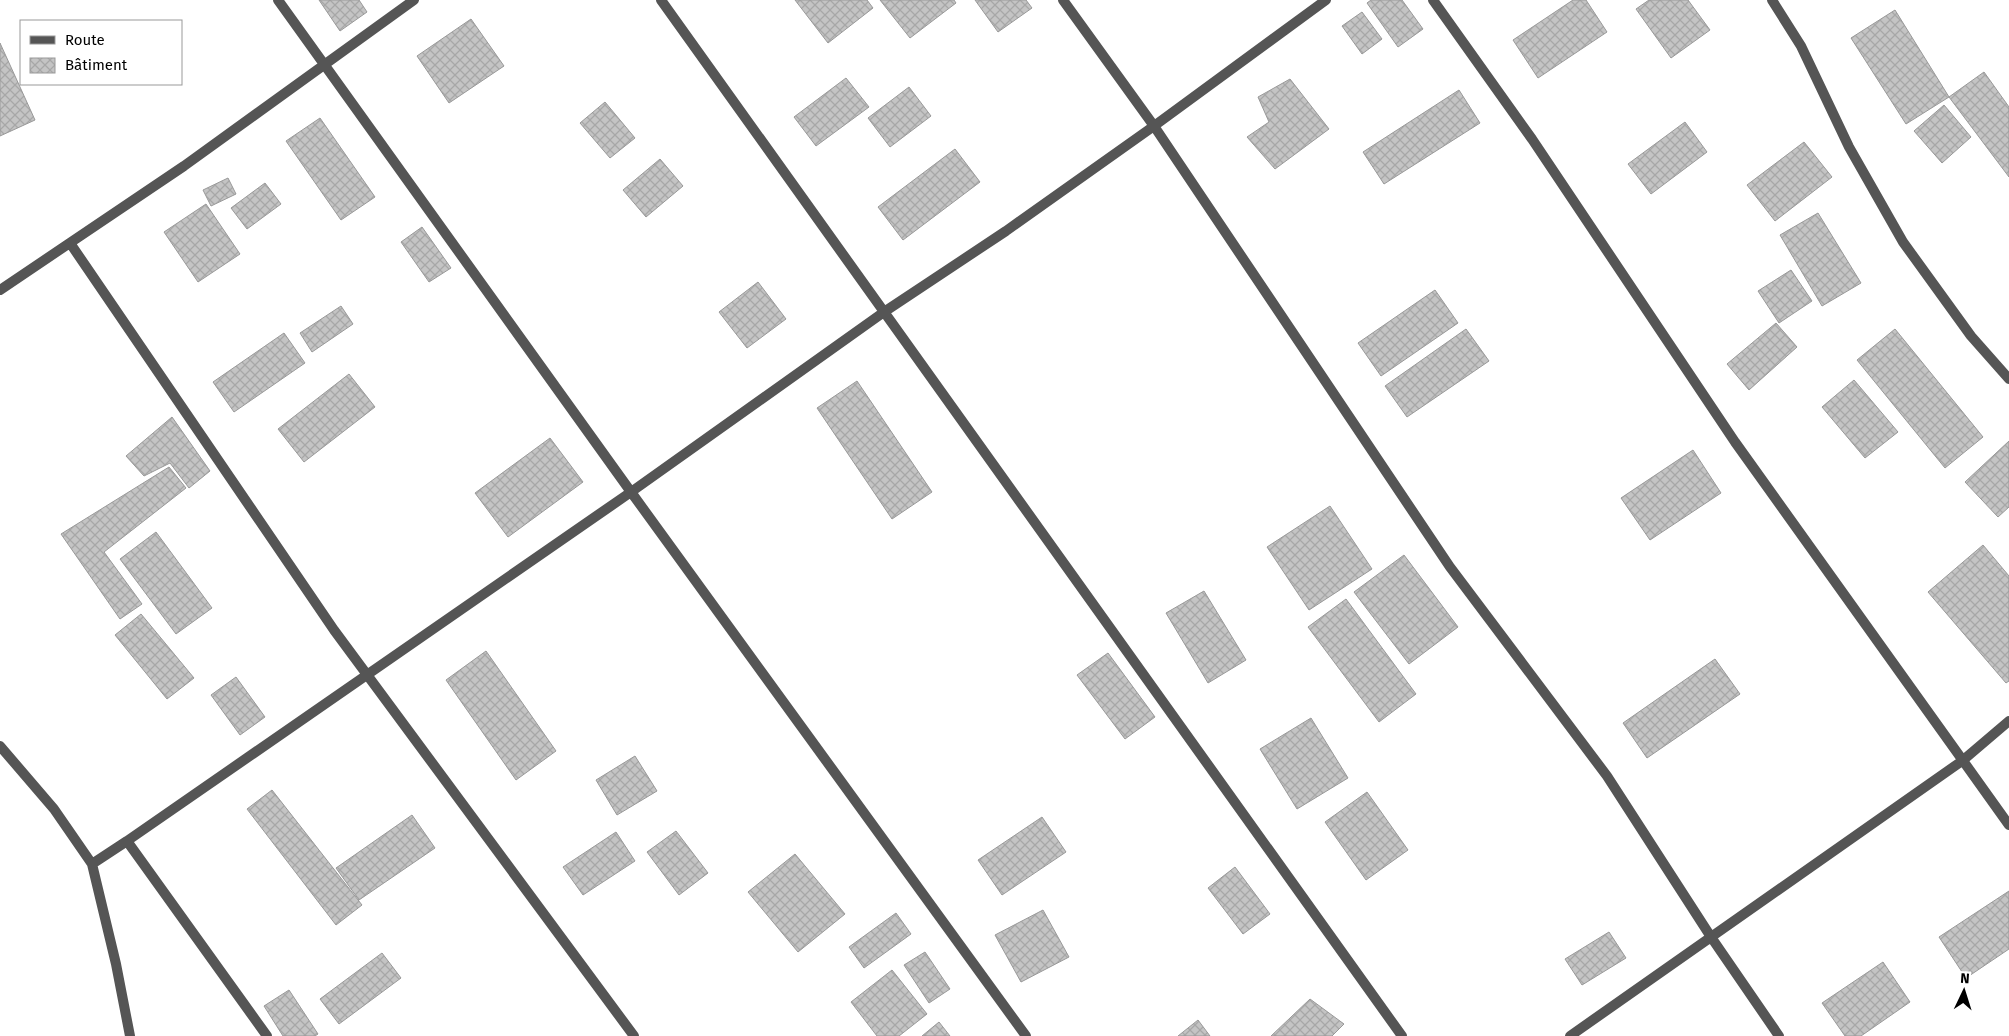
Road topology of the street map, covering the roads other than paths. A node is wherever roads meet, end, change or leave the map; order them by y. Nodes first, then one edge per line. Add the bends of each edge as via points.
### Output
1 (278, 0) edge
2 (414, 0) edge
3 (661, 0) edge
4 (1063, 0) edge
5 (1326, 0) edge
6 (1433, 0) edge
7 (1772, 0) edge
8 (325, 65) junction
9 (1154, 126) junction
10 (70, 243) junction
11 (0, 290) edge
12 (884, 312) junction
13 (2009, 379) edge
14 (631, 492) junction
15 (366, 674) junction
16 (2009, 721) edge
17 (0, 746) edge
18 (1962, 761) junction
19 (2009, 825) edge
20 (127, 841) junction
21 (92, 864) junction
22 (1711, 937) junction
23 (130, 1036) edge
24 (266, 1036) edge
25 (634, 1036) edge
26 (1026, 1036) edge
27 (1402, 1036) edge
28 (1570, 1036) edge
29 (1779, 1036) edge

1 - 8 street
2 - 8 street
3 - 12 street
4 - 9 street
5 - 9 street
6 - 18 street via 1532,140 1735,442
7 - 13 street via 1801,46 1849,147 1903,242 1971,336
8 - 10 street
8 - 14 street
9 - 12 street via 1006,231
9 - 22 street via 1450,567 1607,776
10 - 11 street
10 - 15 street
12 - 14 street
12 - 27 street
14 - 15 street
14 - 26 street
15 - 20 street
15 - 25 street
16 - 18 street
17 - 21 street via 54,809
18 - 19 street
18 - 22 street
20 - 21 street
20 - 24 street
21 - 23 street
22 - 28 street
22 - 29 street

